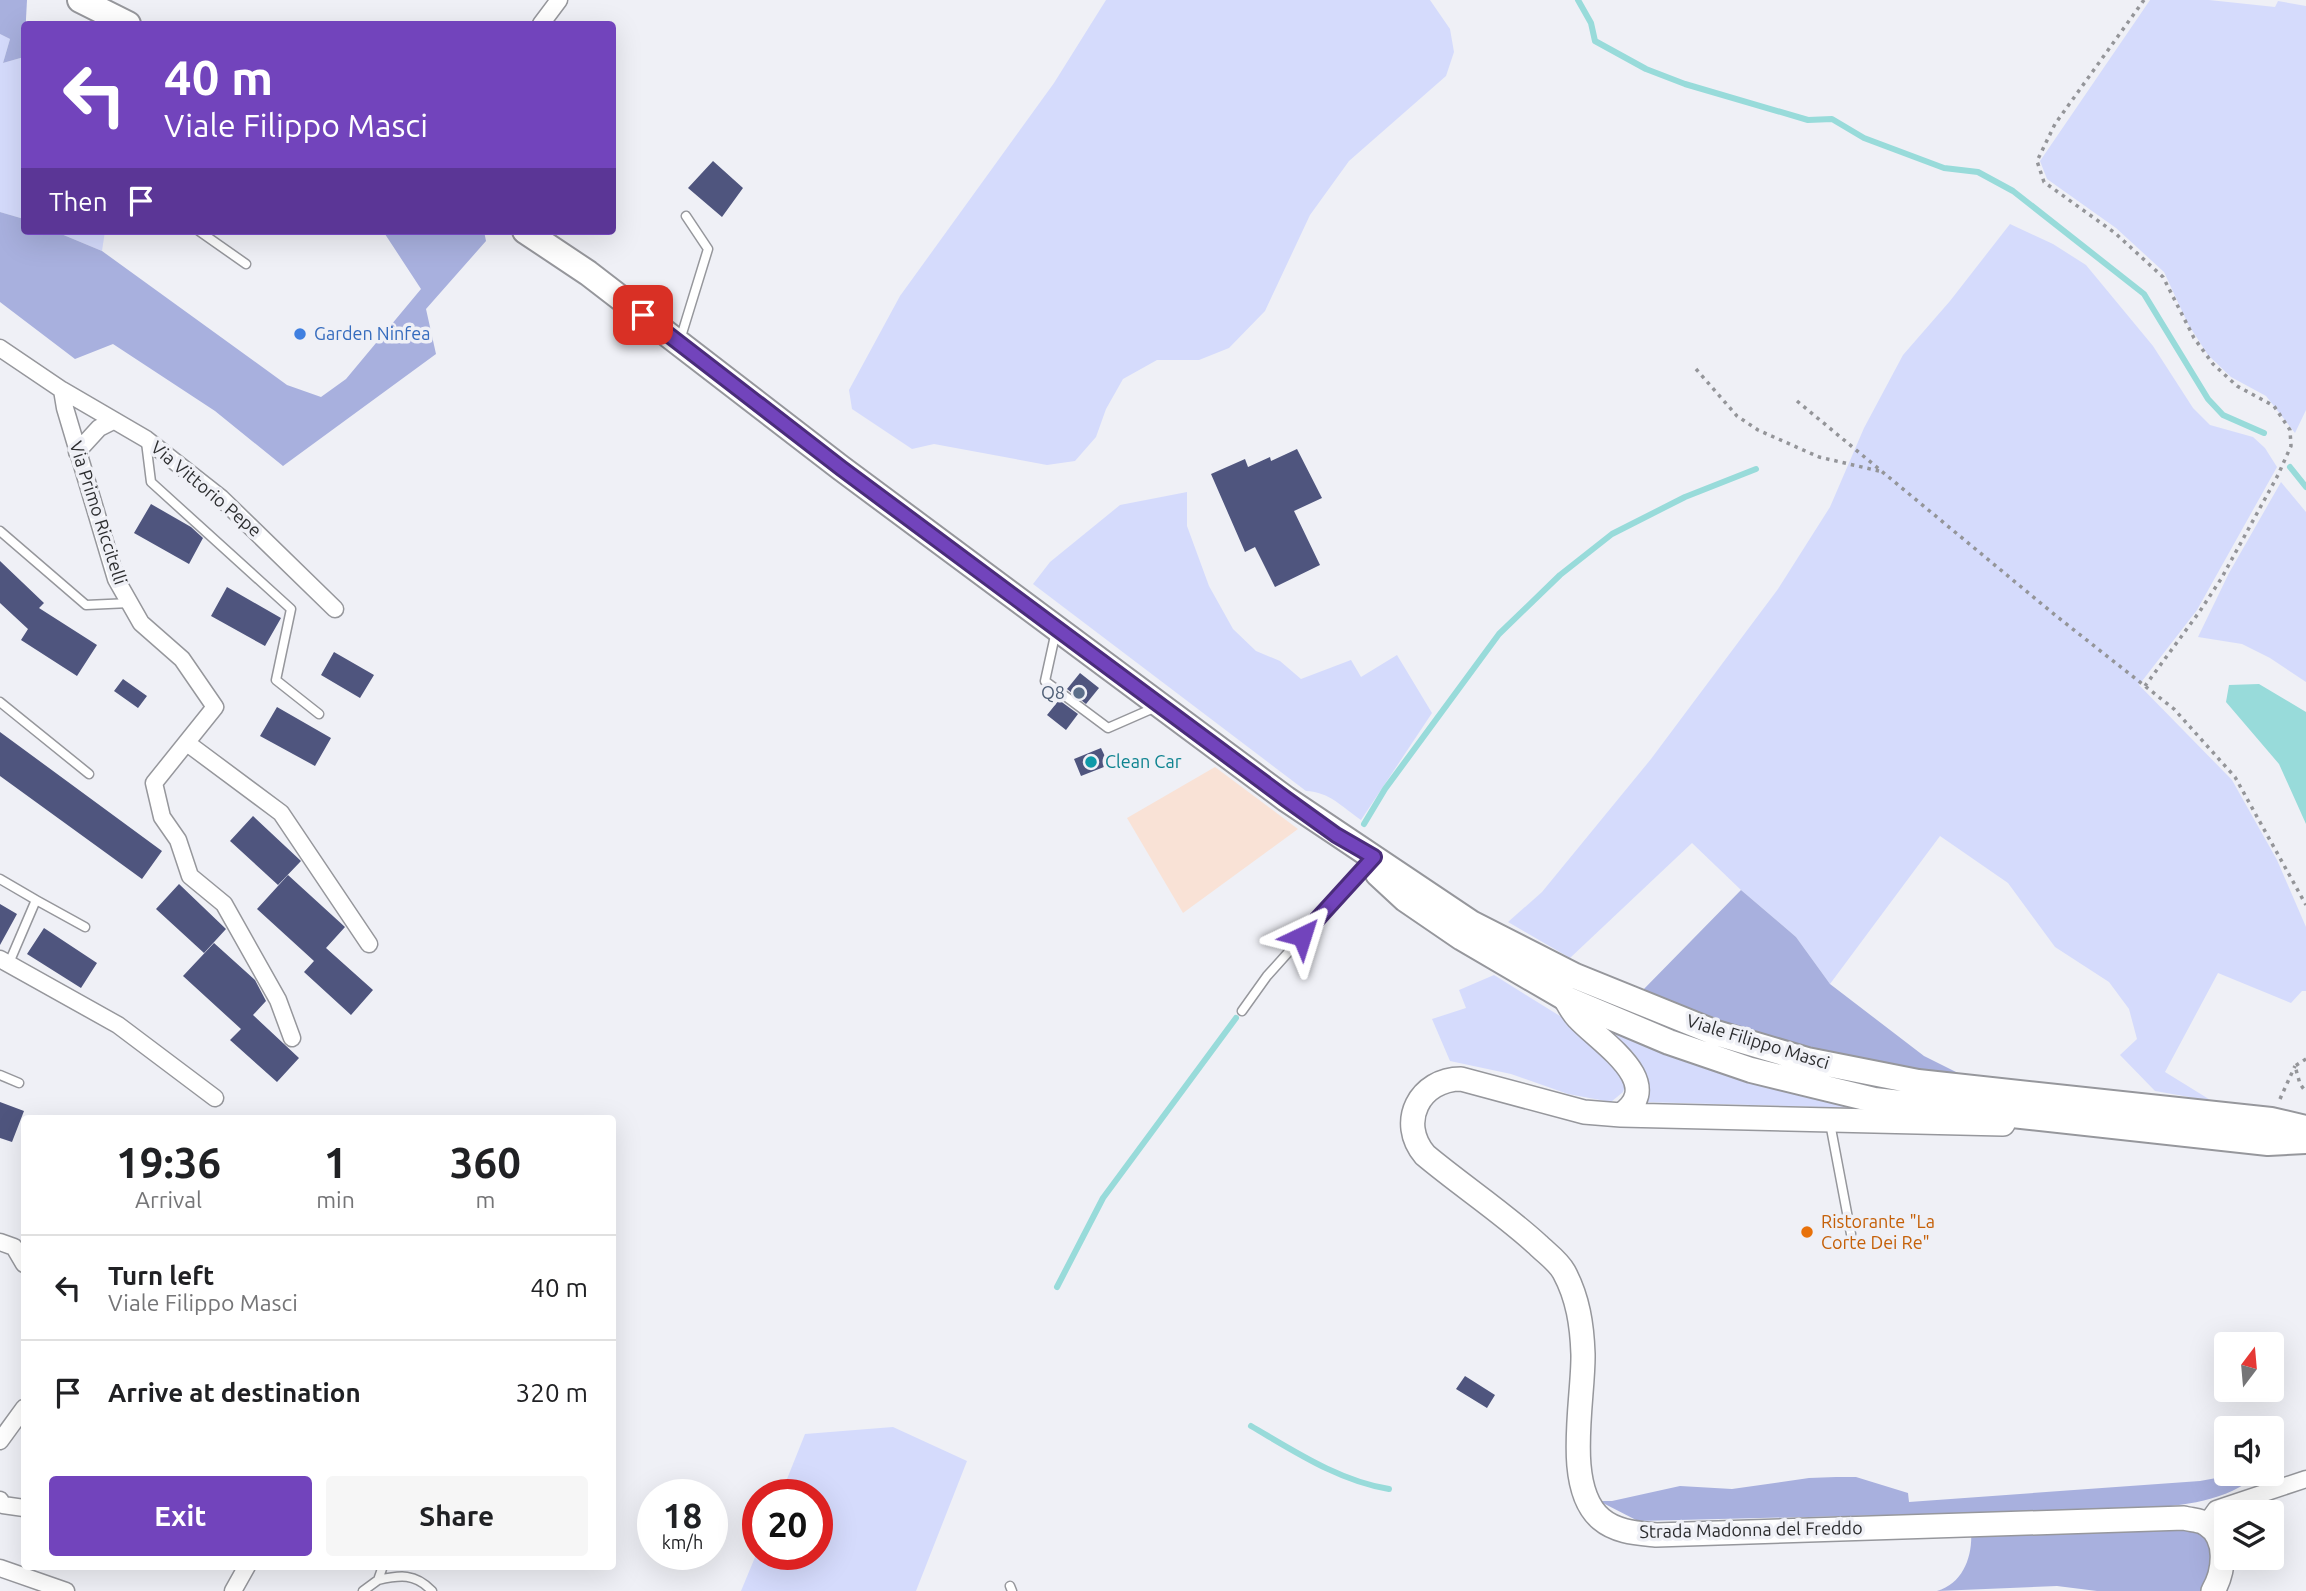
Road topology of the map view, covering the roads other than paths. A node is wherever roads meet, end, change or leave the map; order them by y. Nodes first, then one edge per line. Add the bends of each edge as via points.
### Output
1 (66, 0) edge
2 (559, 0) edge
3 (88, 4) edge
4 (119, 21) edge
5 (543, 21) edge
6 (686, 216) dead end
7 (205, 235) edge
8 (531, 235) edge
9 (246, 264) dead end
10 (679, 343) junction
11 (0, 348) edge
12 (62, 390) junction
13 (113, 421) junction
14 (146, 439) junction
15 (77, 452) junction
16 (0, 531) edge
17 (130, 603) junction
18 (335, 609) dead end
19 (1056, 628) junction
20 (0, 702) edge
21 (1160, 705) junction
22 (319, 714) dead end
23 (187, 743) junction
24 (89, 774) dead end
25 (1371, 860) junction
26 (0, 879) edge
27 (36, 900) junction
28 (85, 927) dead end
29 (369, 944) dead end
30 (1527, 953) junction
31 (4, 961) edge
32 (1565, 998) junction
33 (1242, 1011) dead end
34 (292, 1038) dead end
35 (0, 1075) edge
36 (19, 1083) dead end
37 (2001, 1092) junction
38 (215, 1098) dead end
39 (1908, 1104) junction
40 (1621, 1115) junction
41 (1829, 1120) junction
42 (2100, 1126) junction
43 (2306, 1128) edge
44 (2306, 1141) edge
45 (1851, 1234) dead end
46 (0, 1242) edge
47 (21, 1259) edge
48 (21, 1412) edge
49 (0, 1441) edge
50 (2306, 1479) edge
51 (0, 1500) edge
52 (21, 1508) edge
53 (2206, 1523) junction
54 (0, 1568) edge
55 (245, 1570) edge
56 (382, 1570) edge
57 (378, 1580) junction
58 (66, 1591) edge
59 (233, 1591) edge
60 (363, 1591) edge
61 (432, 1591) edge
62 (2213, 1591) edge

1 - 3 main road
2 - 5 street
3 - 4 main road
6 - 10 lane via 708,250
7 - 9 lane
8 - 10 main road, Viale Filippo Masci via 588,272
10 - 19 main road, Viale Filippo Masci
11 - 12 street
12 - 13 street, Via Vittorio Pepe
12 - 15 street, Via Primo Riccitelli
13 - 14 street, Via Vittorio Pepe
13 - 15 street via 99,428
14 - 18 street, Via Vittorio Pepe via 221,498
14 - 22 lane via 151,482 291,609 276,680
15 - 17 street, Via Primo Riccitelli via 116,579
16 - 17 lane via 86,605
17 - 23 street, Via Primo Riccitelli via 141,622 182,659 215,707
19 - 21 main road, Viale Filippo Masci
19 - 21 lane via 1045,681 1097,721 1108,729
20 - 24 lane
21 - 25 main road, Viale Filippo Masci
23 - 29 street via 281,813
23 - 34 street, Via Primo Riccitelli via 154,783 162,817 178,840 190,876 224,904 278,1000
25 - 30 main road, Viale Filippo Masci
25 - 32 main road, Viale Filippo Masci via 1405,899
25 - 33 lane via 1267,976
26 - 27 lane
27 - 28 lane
27 - 31 lane
30 - 32 main road, Viale Filippo Masci via 1548,972
30 - 37 main road, Viale Filippo Masci via 1716,1033 1807,1060 1918,1082
31 - 38 street via 118,1025
32 - 39 main road, Viale Filippo Masci via 1751,1070
32 - 40 main road via 1574,1014 1634,1074 1635,1099
35 - 36 lane
37 - 39 main road, Viale Filippo Masci via 1941,1096
37 - 43 main road, Viale Filippo Masci via 2270,1120
39 - 41 main road, Strada Madonna del Freddo
39 - 42 main road, Viale Filippo Masci
40 - 41 main road, Strada Madonna del Freddo
40 - 53 main road, Strada Madonna del Freddo via 1584,1112 1451,1079 1435,1084 1421,1096 1412,1122 1425,1155 1507,1217 1562,1268 1568,1280 1580,1319 1583,1354 1580,1480 1587,1503 1598,1518 1611,1527 1656,1535 2184,1518
41 - 42 main road, Strada Madonna del Freddo
41 - 45 lane
42 - 44 main road, Viale Filippo Masci via 2268,1143
46 - 47 street via 14,1247
48 - 49 street
50 - 53 street via 2216,1509
51 - 52 street via 3,1505
53 - 62 main road via 2223,1554
54 - 58 street
55 - 59 street
56 - 57 lane
57 - 60 lane
57 - 61 lane via 412,1577

